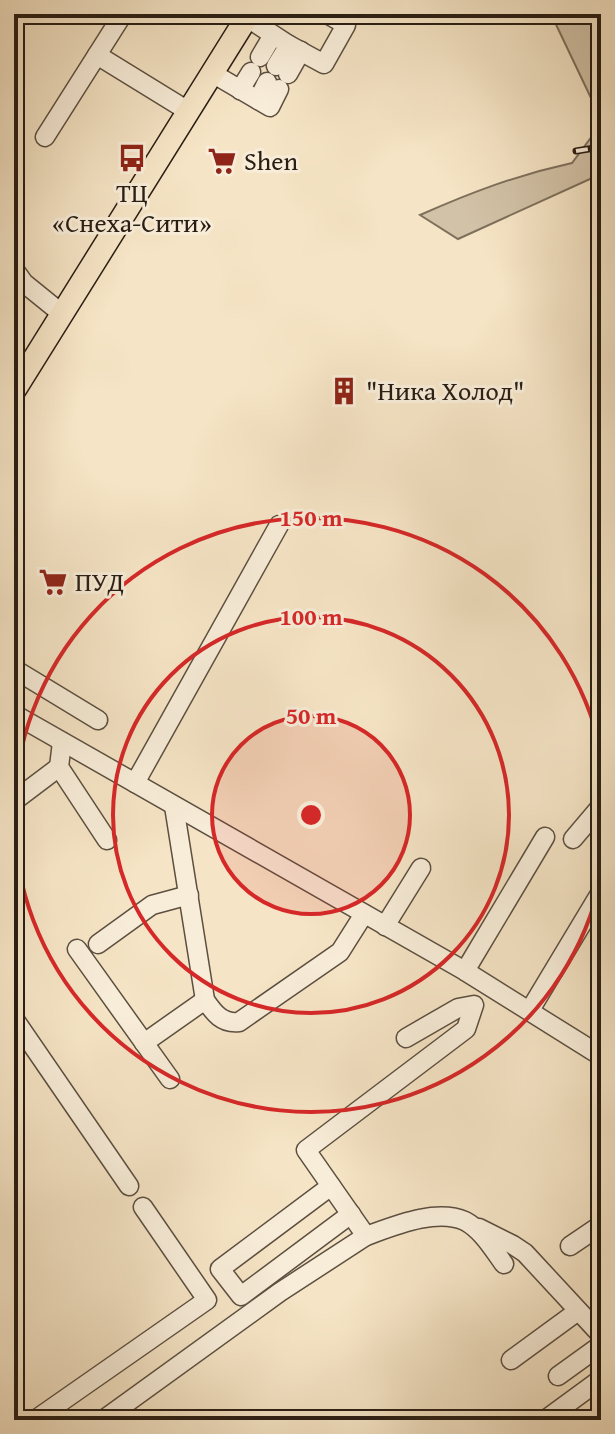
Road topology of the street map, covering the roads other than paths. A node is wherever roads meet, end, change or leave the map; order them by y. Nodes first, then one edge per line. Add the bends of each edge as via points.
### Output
1 (123, 14) edge
2 (327, 14) edge
3 (248, 16) edge
4 (288, 44) junction
5 (97, 55) junction
6 (212, 73) junction
7 (270, 73) junction
8 (240, 90) junction
9 (188, 111) junction
10 (45, 137) dead end
11 (14, 269) edge
12 (61, 313) junction
13 (14, 391) edge
14 (279, 525) dead end
15 (14, 669) edge
16 (14, 714) edge
17 (98, 720) dead end
18 (62, 742) junction
19 (59, 767) junction
20 (135, 783) junction
21 (14, 801) edge
22 (174, 806) junction
23 (601, 806) edge
24 (545, 837) dead end
25 (573, 839) dead end
26 (107, 840) dead end
27 (421, 868) dead end
28 (601, 892) edge
29 (189, 895) junction
30 (364, 914) junction
31 (385, 926) junction
32 (98, 944) dead end
33 (77, 949) dead end
34 (465, 971) junction
35 (491, 987) junction
36 (205, 1000) junction
37 (474, 1005) junction
38 (530, 1010) junction
39 (15, 1020) edge
40 (406, 1038) dead end
41 (144, 1043) junction
42 (601, 1056) edge
43 (170, 1079) dead end
44 (129, 1186) dead end
45 (331, 1186) junction
46 (143, 1207) dead end
47 (351, 1214) junction
48 (466, 1222) junction
49 (601, 1225) edge
50 (366, 1236) junction
51 (570, 1246) dead end
52 (504, 1264) dead end
53 (578, 1311) junction
54 (601, 1335) edge
55 (601, 1345) edge
56 (511, 1360) dead end
57 (558, 1376) dead end
58 (601, 1379) edge
59 (35, 1420) edge
60 (103, 1420) edge
61 (545, 1420) edge

1 - 5 street
2 - 4 street via 346,25 324,64
3 - 4 street
3 - 6 main road
4 - 7 street
5 - 9 street
5 - 10 street
6 - 8 street
6 - 9 main road
7 - 8 street
7 - 8 street via 258,100
9 - 12 main road
11 - 12 street
12 - 13 main road
14 - 20 street
15 - 17 street
16 - 18 street
18 - 19 street
18 - 20 street
19 - 21 street
19 - 26 street
20 - 22 street
22 - 29 street
22 - 30 street
23 - 25 street
24 - 34 street
27 - 31 street
28 - 38 street
29 - 32 street via 152,905
29 - 36 street
30 - 31 street
30 - 36 street via 340,952 239,1022 223,1020
31 - 34 street
33 - 41 street
34 - 35 street
35 - 37 street
35 - 38 street
36 - 41 street
37 - 40 street via 458,1008
37 - 45 street via 466,1029 306,1150
38 - 42 street
39 - 44 street
41 - 43 street
45 - 47 street
45 - 47 street via 220,1269 241,1296
46 - 59 street via 207,1300
47 - 50 street
48 - 50 street via 448,1217 414,1220
48 - 52 street
48 - 53 street via 525,1253
49 - 51 street
50 - 60 street
53 - 54 street
53 - 56 street
55 - 57 street
58 - 61 street

